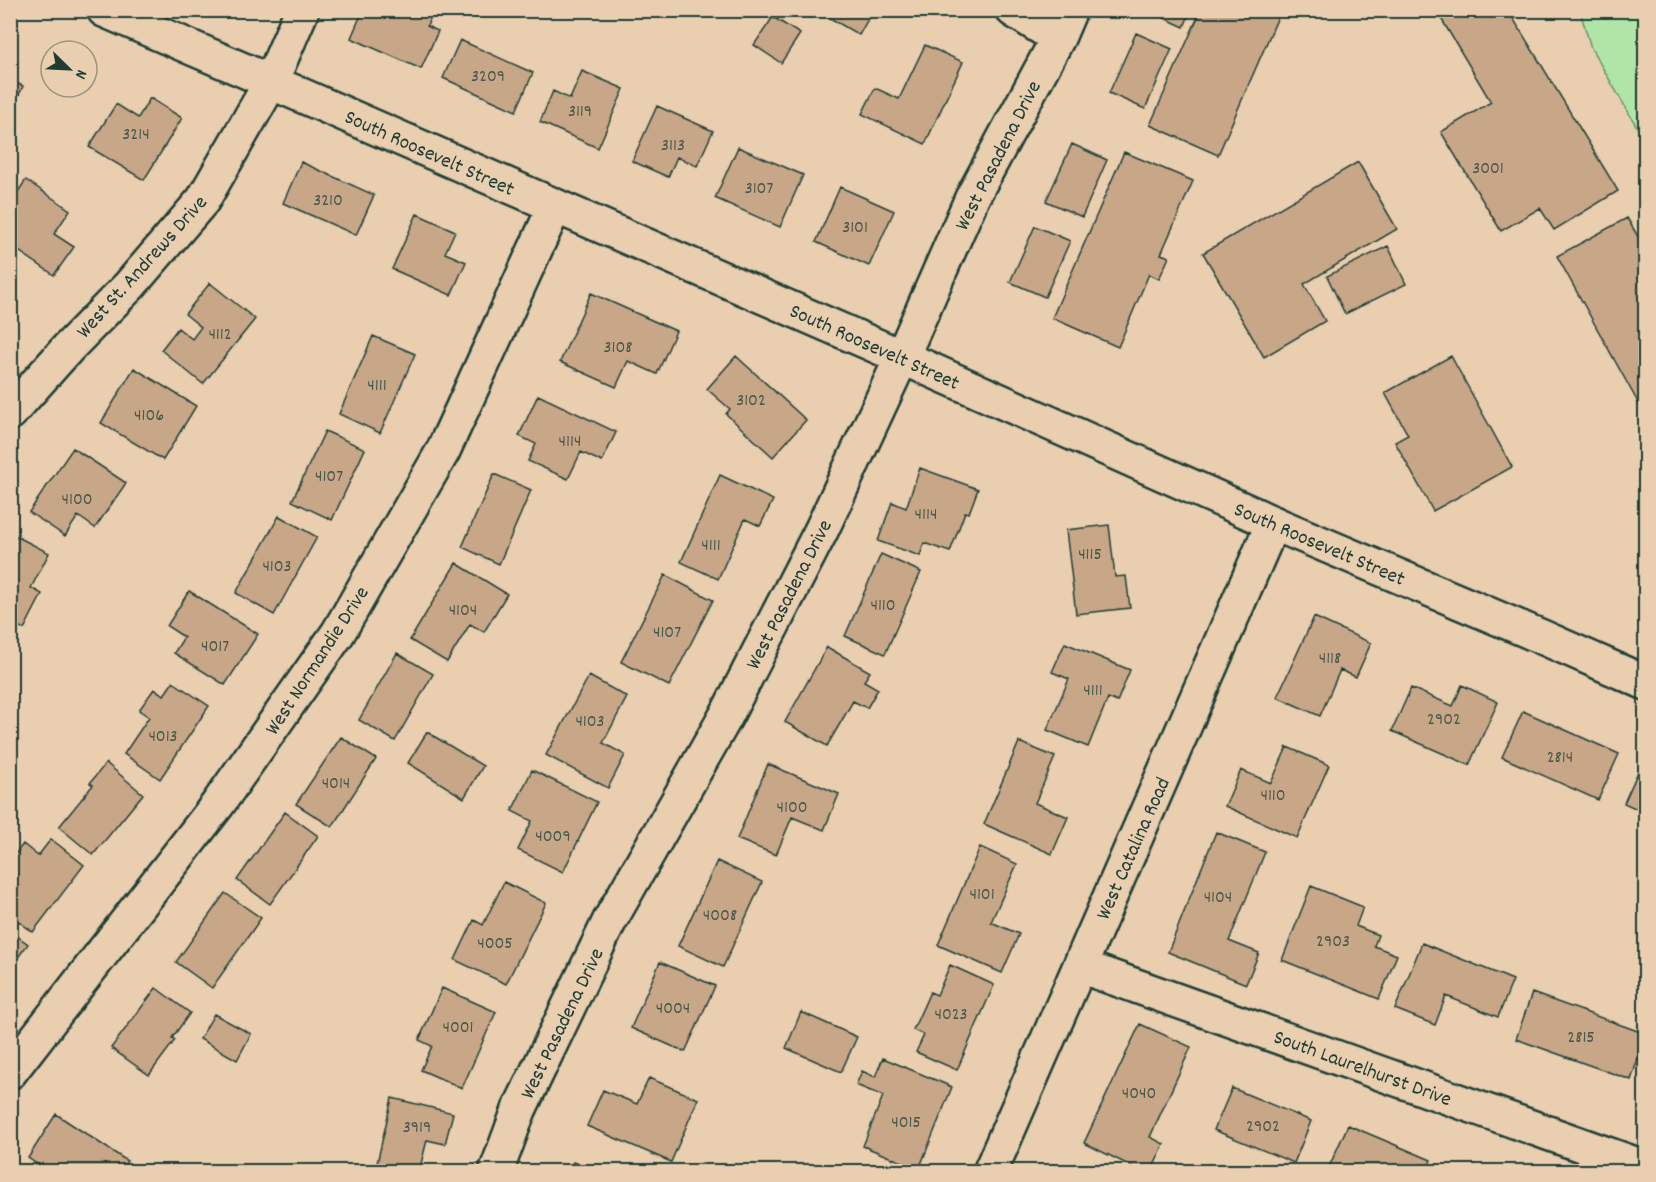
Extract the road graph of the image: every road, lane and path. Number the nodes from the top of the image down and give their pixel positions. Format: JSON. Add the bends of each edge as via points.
{"nodes":[{"id":1,"x":104,"y":10,"type":"edge"},
{"id":2,"x":302,"y":10,"type":"edge"},
{"id":3,"x":1013,"y":10,"type":"edge"},
{"id":4,"x":1064,"y":24,"type":"edge"},
{"id":5,"x":271,"y":82,"type":"junction"},
{"id":6,"x":555,"y":207,"type":"junction"},
{"id":7,"x":902,"y":357,"type":"junction"},
{"id":8,"x":10,"y":413,"type":"edge"},
{"id":9,"x":1273,"y":523,"type":"junction"},
{"id":10,"x":1646,"y":683,"type":"edge"},
{"id":11,"x":1080,"y":966,"type":"junction"},
{"id":12,"x":10,"y":1072,"type":"edge"},
{"id":13,"x":1646,"y":1168,"type":"edge"},
{"id":14,"x":496,"y":1172,"type":"edge"},
{"id":15,"x":990,"y":1172,"type":"edge"}],
"edges":[{"from":1,"to":5,"type":"street","name":"South Roosevelt Street"},
{"from":2,"to":5,"type":"street","name":"West St. Andrews Drive"},
{"from":3,"to":4,"type":"street"},
{"from":4,"to":7,"type":"street","name":"West Pasadena Drive","via":[[972,198]]},
{"from":5,"to":6,"type":"street","name":"South Roosevelt Street"},
{"from":5,"to":8,"type":"street","name":"West St. Andrews Drive","via":[[203,200]]},
{"from":6,"to":7,"type":"street","name":"South Roosevelt Street"},
{"from":6,"to":12,"type":"street","name":"West Normandie Drive","via":[[443,451],[338,633],[218,804]]},
{"from":7,"to":9,"type":"street","name":"South Roosevelt Street"},
{"from":7,"to":14,"type":"street","name":"West Pasadena Drive","via":[[822,529],[726,716],[609,922],[519,1110]]},
{"from":9,"to":10,"type":"street","name":"South Roosevelt Street"},
{"from":9,"to":11,"type":"street","name":"West Catalina Road"},
{"from":11,"to":13,"type":"street","name":"South Laurelhurst Drive"},
{"from":11,"to":15,"type":"street","name":"West Catalina Road"}]}
